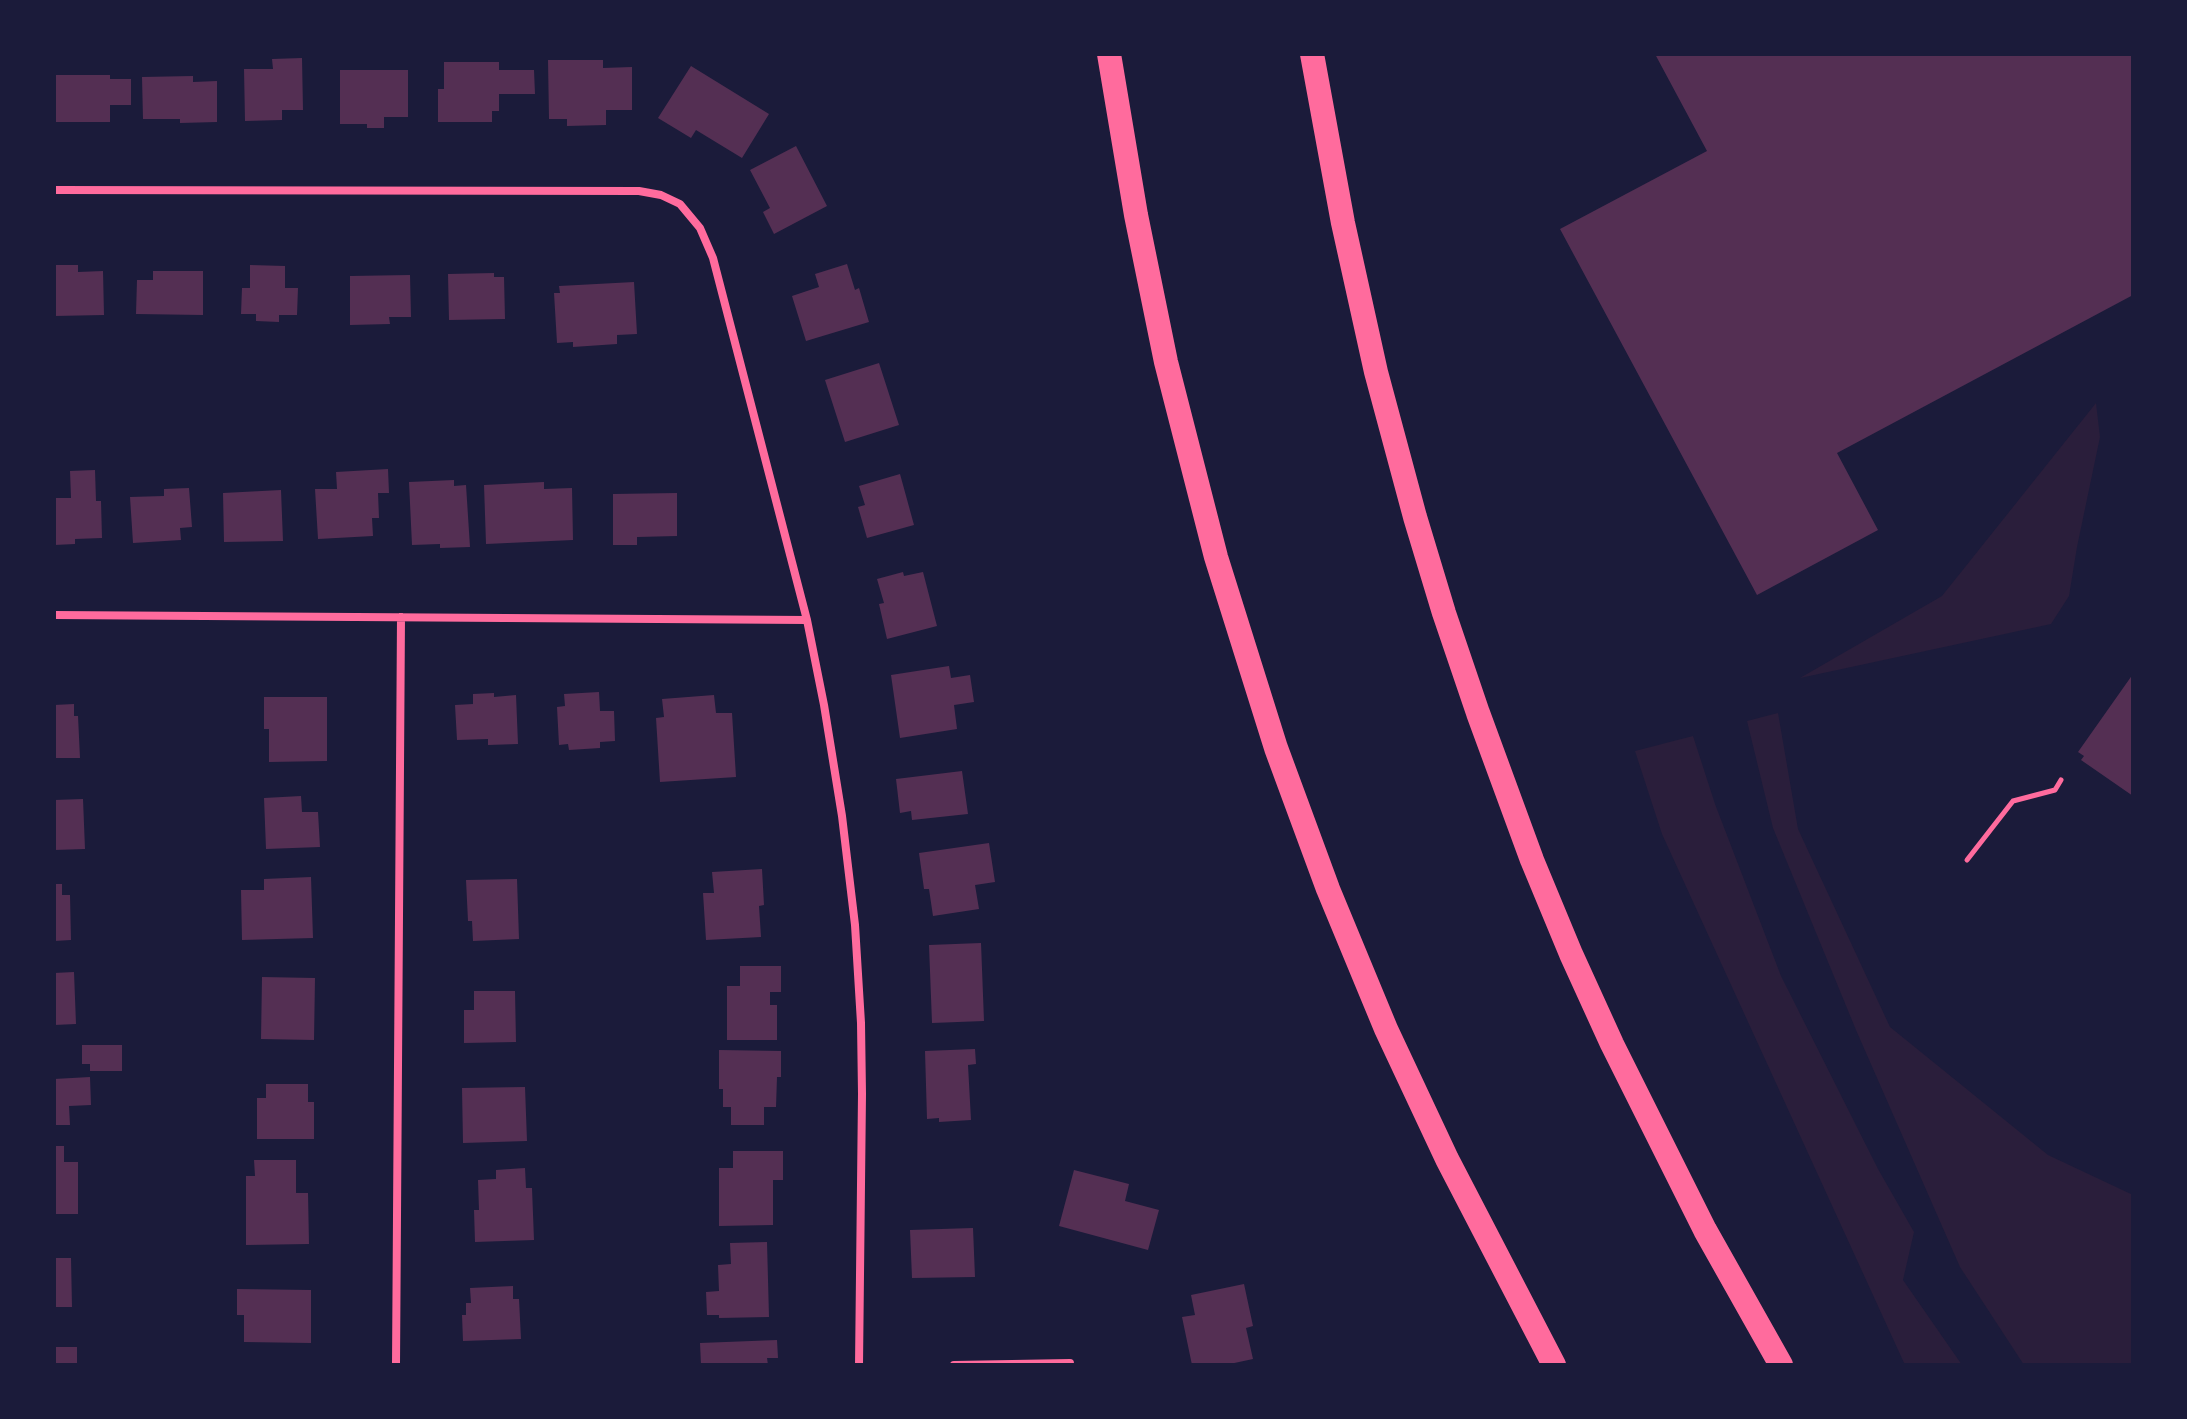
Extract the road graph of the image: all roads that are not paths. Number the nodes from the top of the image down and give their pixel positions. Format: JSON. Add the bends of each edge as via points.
{"nodes":[{"id":1,"x":1109,"y":54,"type":"edge"},
{"id":2,"x":1312,"y":54,"type":"edge"},
{"id":3,"x":54,"y":190,"type":"edge"},
{"id":4,"x":54,"y":615,"type":"edge"},
{"id":5,"x":401,"y":617,"type":"junction"},
{"id":6,"x":807,"y":620,"type":"junction"},
{"id":7,"x":1070,"y":1363,"type":"dead end"},
{"id":8,"x":396,"y":1365,"type":"edge"},
{"id":9,"x":859,"y":1365,"type":"edge"},
{"id":10,"x":954,"y":1365,"type":"edge"},
{"id":11,"x":1554,"y":1365,"type":"edge"},
{"id":12,"x":1781,"y":1365,"type":"edge"}],
"edges":[{"from":1,"to":11,"type":"highway","via":[[1166,362],[1216,557],[1268,723],[1386,1029],[1452,1170]]},
{"from":2,"to":12,"type":"highway","via":[[1376,372],[1422,541],[1478,713],[1537,871],[1612,1044],[1705,1230]]},
{"from":3,"to":6,"type":"street","via":[[639,191],[680,204],[700,228],[713,258]]},
{"from":4,"to":5,"type":"street"},
{"from":5,"to":6,"type":"street"},
{"from":5,"to":8,"type":"street"},
{"from":6,"to":9,"type":"street","via":[[842,816],[855,925],[862,1094]]},
{"from":7,"to":10,"type":"street"}]}
